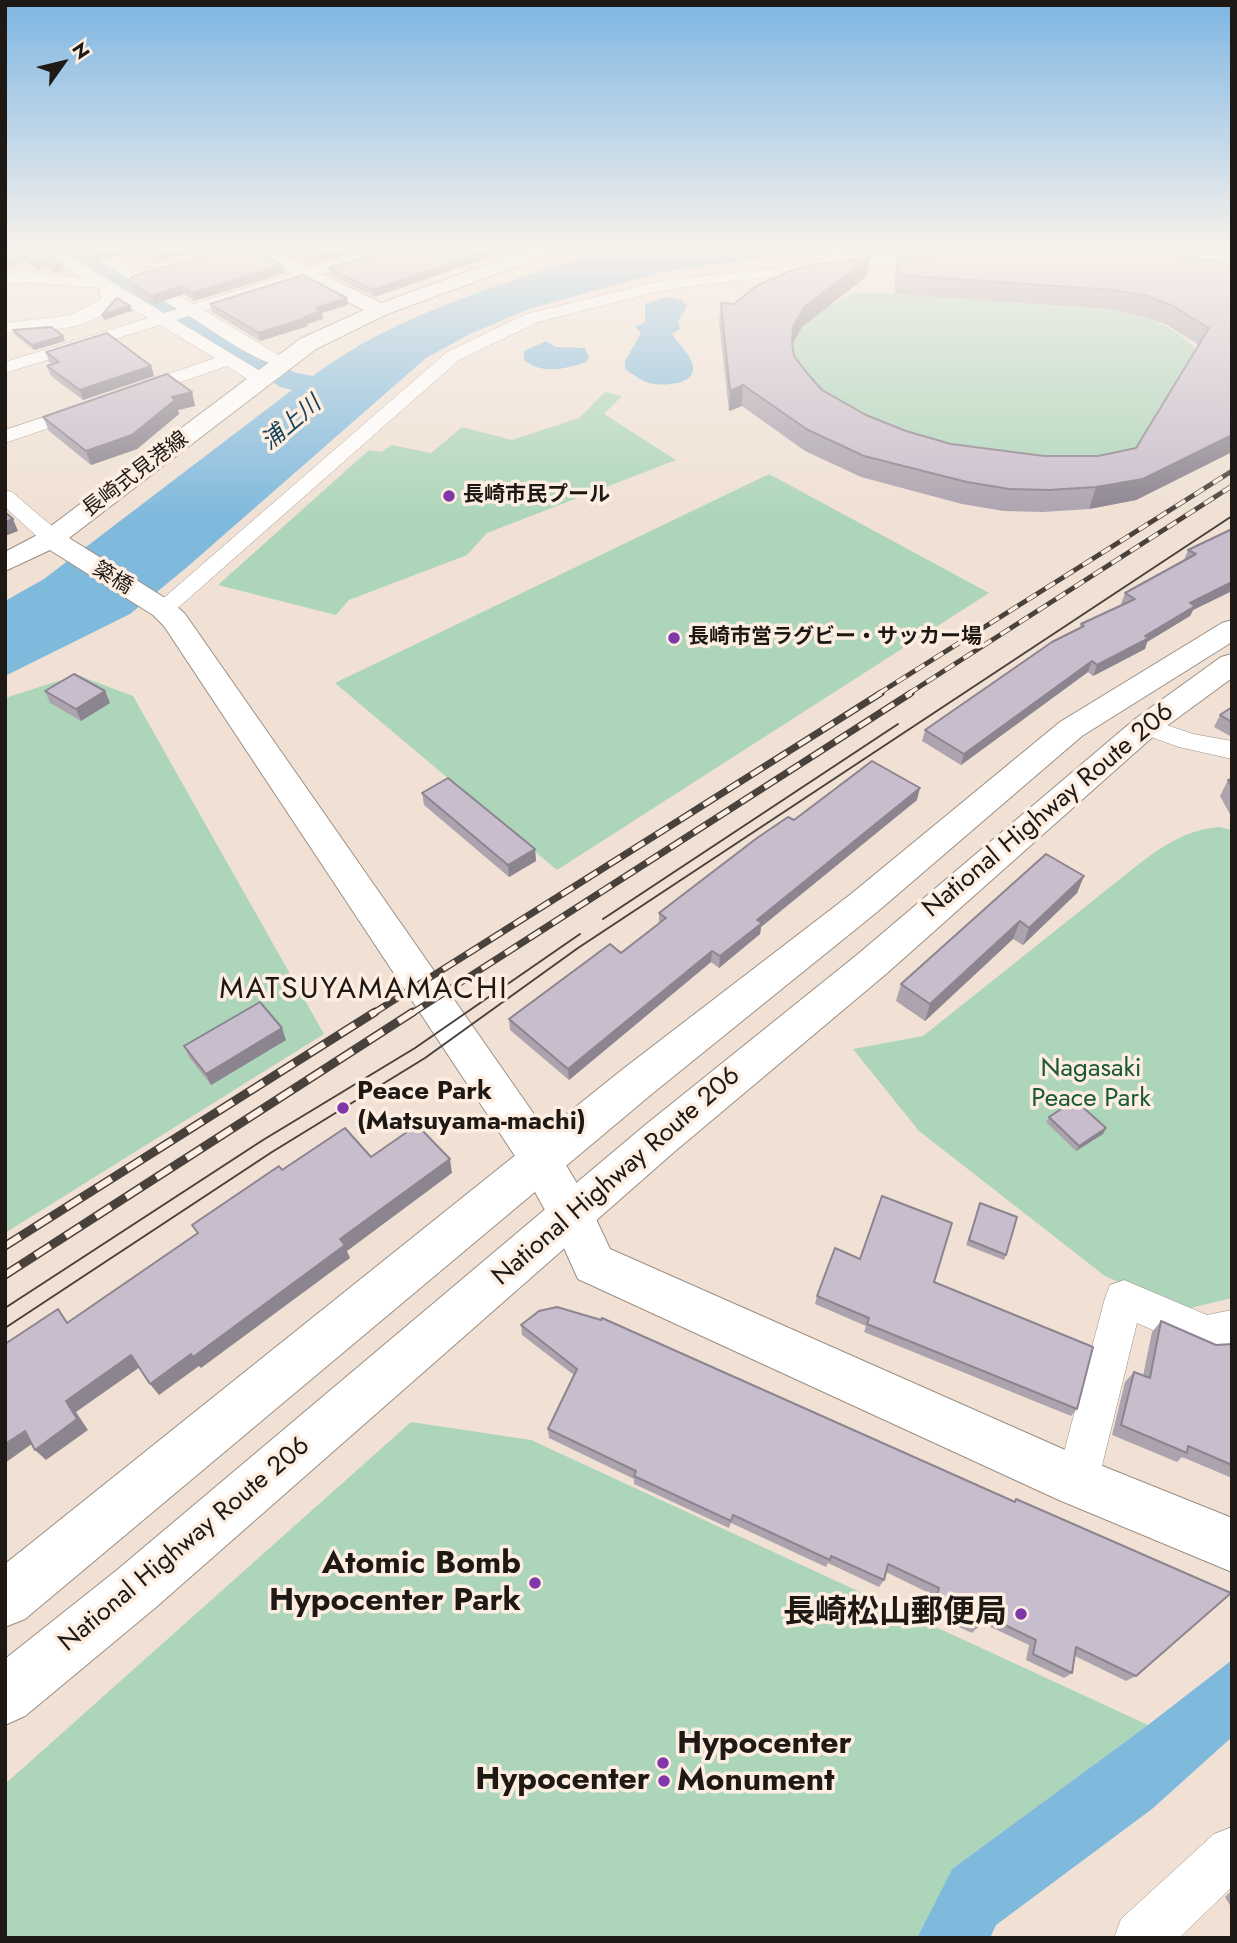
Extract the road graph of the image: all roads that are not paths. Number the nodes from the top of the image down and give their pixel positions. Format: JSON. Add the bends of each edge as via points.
{"nodes":[{"id":1,"x":103,"y":338,"type":"edge"},
{"id":2,"x":194,"y":338,"type":"edge"},
{"id":3,"x":238,"y":338,"type":"edge"},
{"id":4,"x":322,"y":338,"type":"edge"},
{"id":5,"x":491,"y":338,"type":"edge"},
{"id":6,"x":229,"y":359,"type":"junction"},
{"id":7,"x":285,"y":364,"type":"junction"},
{"id":8,"x":5,"y":368,"type":"edge"},
{"id":9,"x":260,"y":381,"type":"junction"},
{"id":10,"x":5,"y":437,"type":"edge"},
{"id":11,"x":5,"y":496,"type":"edge"},
{"id":12,"x":60,"y":545,"type":"junction"},
{"id":13,"x":5,"y":563,"type":"edge"},
{"id":14,"x":159,"y":607,"type":"junction"},
{"id":15,"x":1232,"y":629,"type":"edge"},
{"id":16,"x":1232,"y":663,"type":"edge"},
{"id":17,"x":1146,"y":726,"type":"junction"},
{"id":18,"x":1232,"y":750,"type":"edge"},
{"id":19,"x":542,"y":1162,"type":"junction"},
{"id":20,"x":572,"y":1216,"type":"junction"},
{"id":21,"x":1232,"y":1329,"type":"edge"},
{"id":22,"x":1077,"y":1482,"type":"junction"},
{"id":23,"x":1232,"y":1545,"type":"edge"},
{"id":24,"x":5,"y":1599,"type":"edge"},
{"id":25,"x":5,"y":1696,"type":"edge"},
{"id":26,"x":1232,"y":1852,"type":"edge"},
{"id":27,"x":1140,"y":1938,"type":"edge"}],
"edges":[{"from":1,"to":8,"type":"street"},
{"from":2,"to":6,"type":"street"},
{"from":3,"to":7,"type":"street"},
{"from":4,"to":7,"type":"main road"},
{"from":5,"to":14,"type":"street","via":[[453,356]]},
{"from":6,"to":9,"type":"street"},
{"from":6,"to":10,"type":"street"},
{"from":7,"to":9,"type":"main road","name":"長崎式見港線"},
{"from":9,"to":12,"type":"main road","name":"長崎式見港線"},
{"from":11,"to":12,"type":"street"},
{"from":12,"to":13,"type":"main road","name":"長崎式見港線"},
{"from":12,"to":14,"type":"main road","name":"簗橋"},
{"from":14,"to":19,"type":"main road","name":"簗橋","via":[[175,620]]},
{"from":15,"to":19,"type":"main road","name":"National Highway Route 206","via":[[1071,729],[864,903]]},
{"from":16,"to":17,"type":"main road","name":"National Highway Route 206"},
{"from":17,"to":18,"type":"street"},
{"from":17,"to":20,"type":"main road","name":"National Highway Route 206"},
{"from":19,"to":20,"type":"main road","name":"簗橋"},
{"from":19,"to":24,"type":"main road","name":"National Highway Route 206"},
{"from":20,"to":22,"type":"main road","name":"簗橋","via":[[594,1264]]},
{"from":20,"to":25,"type":"main road","name":"National Highway Route 206"},
{"from":21,"to":22,"type":"street","via":[[1206,1334],[1124,1298]]},
{"from":22,"to":23,"type":"main road","name":"簗橋"},
{"from":26,"to":27,"type":"street"}]}
